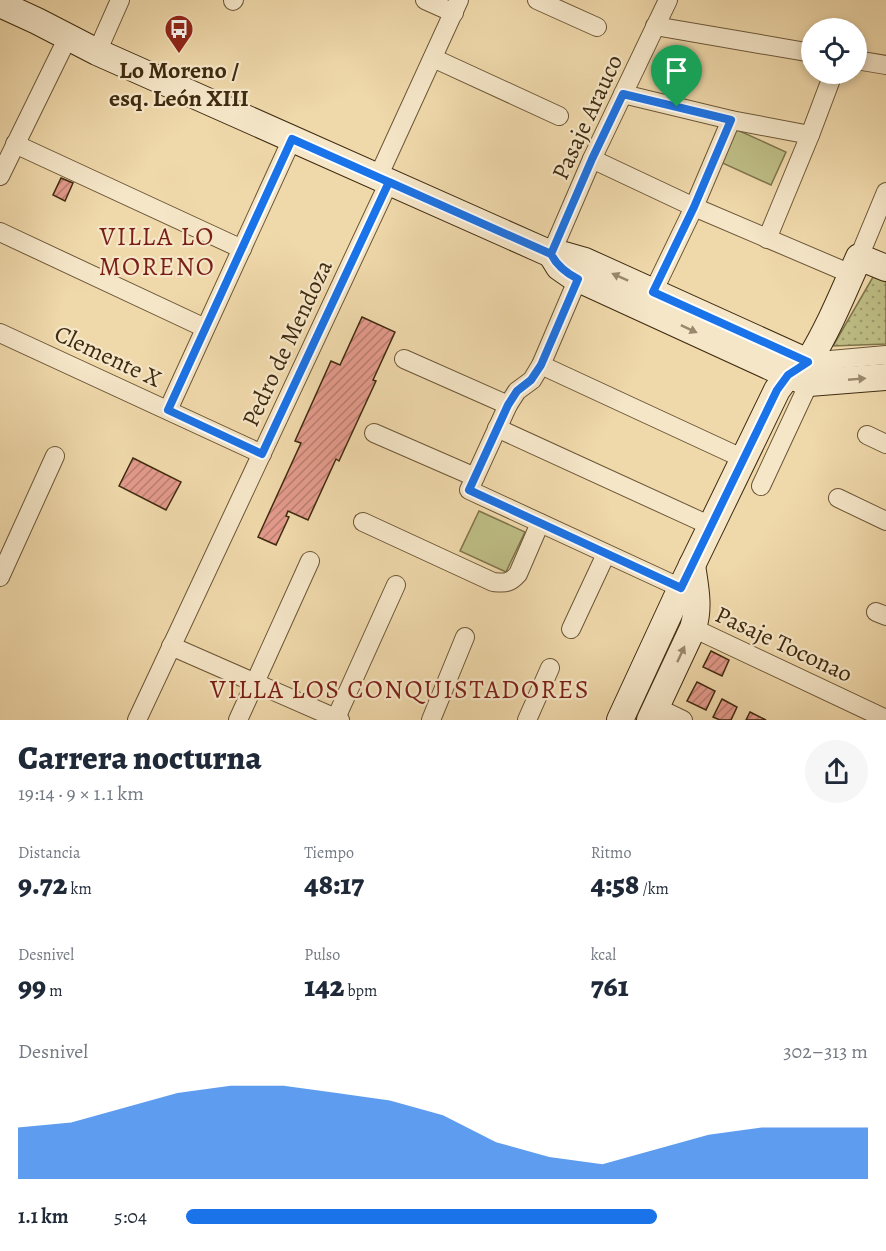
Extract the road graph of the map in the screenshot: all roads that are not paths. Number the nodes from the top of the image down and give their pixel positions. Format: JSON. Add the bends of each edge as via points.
{"nodes":[{"id":1,"x":120,"y":0,"type":"edge"},
{"id":2,"x":425,"y":0,"type":"edge"},
{"id":3,"x":537,"y":0,"type":"edge"},
{"id":4,"x":668,"y":0,"type":"edge"},
{"id":5,"x":0,"y":4,"type":"edge"},
{"id":6,"x":457,"y":6,"type":"edge"},
{"id":7,"x":655,"y":26,"type":"junction"},
{"id":8,"x":597,"y":27,"type":"dead end"},
{"id":9,"x":68,"y":37,"type":"junction"},
{"id":10,"x":801,"y":51,"type":"edge"},
{"id":11,"x":97,"y":52,"type":"junction"},
{"id":12,"x":433,"y":58,"type":"junction"},
{"id":13,"x":867,"y":62,"type":"edge"},
{"id":14,"x":886,"y":65,"type":"edge"},
{"id":15,"x":829,"y":84,"type":"edge"},
{"id":16,"x":623,"y":94,"type":"junction"},
{"id":17,"x":559,"y":116,"type":"dead end"},
{"id":18,"x":731,"y":120,"type":"junction"},
{"id":19,"x":810,"y":135,"type":"junction"},
{"id":20,"x":292,"y":139,"type":"junction"},
{"id":21,"x":15,"y":144,"type":"junction"},
{"id":22,"x":592,"y":159,"type":"junction"},
{"id":23,"x":0,"y":176,"type":"edge"},
{"id":24,"x":383,"y":180,"type":"junction"},
{"id":25,"x":886,"y":192,"type":"edge"},
{"id":26,"x":694,"y":207,"type":"junction"},
{"id":27,"x":0,"y":232,"type":"edge"},
{"id":28,"x":767,"y":239,"type":"junction"},
{"id":29,"x":242,"y":249,"type":"junction"},
{"id":30,"x":551,"y":254,"type":"junction"},
{"id":31,"x":855,"y":265,"type":"junction"},
{"id":32,"x":886,"y":268,"type":"edge"},
{"id":33,"x":582,"y":270,"type":"junction"},
{"id":34,"x":653,"y":292,"type":"junction"},
{"id":35,"x":205,"y":328,"type":"junction"},
{"id":36,"x":0,"y":333,"type":"edge"},
{"id":37,"x":886,"y":355,"type":"edge"},
{"id":38,"x":404,"y":358,"type":"dead end"},
{"id":39,"x":541,"y":365,"type":"junction"},
{"id":40,"x":802,"y":373,"type":"junction"},
{"id":41,"x":886,"y":376,"type":"edge"},
{"id":42,"x":508,"y":405,"type":"junction"},
{"id":43,"x":168,"y":410,"type":"junction"},
{"id":44,"x":497,"y":428,"type":"junction"},
{"id":45,"x":374,"y":433,"type":"dead end"},
{"id":46,"x":867,"y":435,"type":"dead end"},
{"id":47,"x":886,"y":444,"type":"edge"},
{"id":48,"x":262,"y":454,"type":"junction"},
{"id":49,"x":55,"y":456,"type":"dead end"},
{"id":50,"x":744,"y":459,"type":"junction"},
{"id":51,"x":472,"y":483,"type":"junction"},
{"id":52,"x":761,"y":486,"type":"dead end"},
{"id":53,"x":838,"y":498,"type":"dead end"},
{"id":54,"x":886,"y":521,"type":"edge"},
{"id":55,"x":363,"y":522,"type":"dead end"},
{"id":56,"x":540,"y":523,"type":"junction"},
{"id":57,"x":711,"y":526,"type":"junction"},
{"id":58,"x":606,"y":554,"type":"junction"},
{"id":59,"x":310,"y":561,"type":"dead end"},
{"id":60,"x":692,"y":565,"type":"junction"},
{"id":61,"x":0,"y":577,"type":"edge"},
{"id":62,"x":396,"y":585,"type":"dead end"},
{"id":63,"x":681,"y":588,"type":"junction"},
{"id":64,"x":693,"y":628,"type":"junction"},
{"id":65,"x":571,"y":629,"type":"dead end"},
{"id":66,"x":465,"y":637,"type":"dead end"},
{"id":67,"x":171,"y":646,"type":"junction"},
{"id":68,"x":550,"y":668,"type":"dead end"},
{"id":69,"x":255,"y":683,"type":"junction"},
{"id":70,"x":653,"y":714,"type":"edge"},
{"id":71,"x":338,"y":719,"type":"edge"},
{"id":72,"x":886,"y":719,"type":"edge"},
{"id":73,"x":136,"y":720,"type":"edge"},
{"id":74,"x":238,"y":720,"type":"edge"},
{"id":75,"x":431,"y":720,"type":"edge"},
{"id":76,"x":527,"y":720,"type":"edge"},
{"id":77,"x":620,"y":720,"type":"edge"},
{"id":78,"x":683,"y":720,"type":"edge"}],
"edges":[{"from":1,"to":11,"type":"street"},
{"from":2,"to":6,"type":"street"},
{"from":3,"to":8,"type":"street"},
{"from":4,"to":7,"type":"street","name":"Pasaje Arauco"},
{"from":5,"to":9,"type":"street"},
{"from":6,"to":12,"type":"street","name":"Pedro de Mendoza"},
{"from":7,"to":10,"type":"street"},
{"from":7,"to":16,"type":"street","name":"Pasaje Arauco"},
{"from":9,"to":11,"type":"street"},
{"from":9,"to":21,"type":"street"},
{"from":11,"to":20,"type":"street"},
{"from":12,"to":17,"type":"street"},
{"from":12,"to":24,"type":"street","name":"Pedro de Mendoza"},
{"from":13,"to":14,"type":"street"},
{"from":15,"to":19,"type":"street"},
{"from":16,"to":18,"type":"street"},
{"from":16,"to":22,"type":"street","name":"Pasaje Arauco"},
{"from":18,"to":19,"type":"street"},
{"from":18,"to":26,"type":"street"},
{"from":19,"to":28,"type":"street"},
{"from":20,"to":24,"type":"street"},
{"from":20,"to":29,"type":"street"},
{"from":21,"to":23,"type":"street"},
{"from":21,"to":29,"type":"street"},
{"from":22,"to":26,"type":"street"},
{"from":22,"to":30,"type":"street","name":"Pasaje Arauco"},
{"from":24,"to":30,"type":"street"},
{"from":24,"to":48,"type":"street","name":"Pedro de Mendoza"},
{"from":25,"to":31,"type":"street"},
{"from":26,"to":28,"type":"street"},
{"from":26,"to":34,"type":"street"},
{"from":27,"to":35,"type":"street"},
{"from":28,"to":31,"type":"street"},
{"from":29,"to":35,"type":"street"},
{"from":30,"to":33,"type":"street","via":[[566,272]]},
{"from":31,"to":32,"type":"street"},
{"from":31,"to":40,"type":"street"},
{"from":34,"to":33,"type":"street","one_way":true},
{"from":33,"to":39,"type":"street"},
{"from":33,"to":40,"type":"street","one_way":true},
{"from":34,"to":40,"type":"street"},
{"from":35,"to":43,"type":"street"},
{"from":36,"to":43,"type":"street","name":"Clemente X"},
{"from":37,"to":40,"type":"street"},
{"from":38,"to":42,"type":"street"},
{"from":39,"to":42,"type":"street"},
{"from":39,"to":50,"type":"street"},
{"from":40,"to":41,"type":"street","one_way":true},
{"from":40,"to":50,"type":"street","via":[[777,390]]},
{"from":40,"to":52,"type":"street"},
{"from":42,"to":44,"type":"street"},
{"from":43,"to":48,"type":"street","name":"Clemente X"},
{"from":44,"to":51,"type":"street"},
{"from":44,"to":57,"type":"street"},
{"from":45,"to":51,"type":"street"},
{"from":46,"to":47,"type":"street"},
{"from":48,"to":67,"type":"street","name":"Pedro de Mendoza"},
{"from":49,"to":61,"type":"street"},
{"from":50,"to":57,"type":"street"},
{"from":51,"to":56,"type":"street"},
{"from":53,"to":54,"type":"street"},
{"from":55,"to":56,"type":"street","via":[[493,582],[504,583],[518,574]]},
{"from":56,"to":58,"type":"street"},
{"from":57,"to":60,"type":"street"},
{"from":58,"to":63,"type":"street"},
{"from":58,"to":65,"type":"street"},
{"from":59,"to":69,"type":"street"},
{"from":60,"to":63,"type":"street"},
{"from":60,"to":64,"type":"street","via":[[698,603]]},
{"from":62,"to":71,"type":"street"},
{"from":63,"to":77,"type":"street"},
{"from":70,"to":64,"type":"street","one_way":true},
{"from":64,"to":72,"type":"street","name":"Pasaje Toconao"},
{"from":66,"to":75,"type":"street"},
{"from":67,"to":69,"type":"street"},
{"from":67,"to":73,"type":"street","name":"Pedro de Mendoza"},
{"from":68,"to":76,"type":"street"},
{"from":69,"to":71,"type":"street"},
{"from":69,"to":74,"type":"street"},
{"from":70,"to":78,"type":"street"}]}
